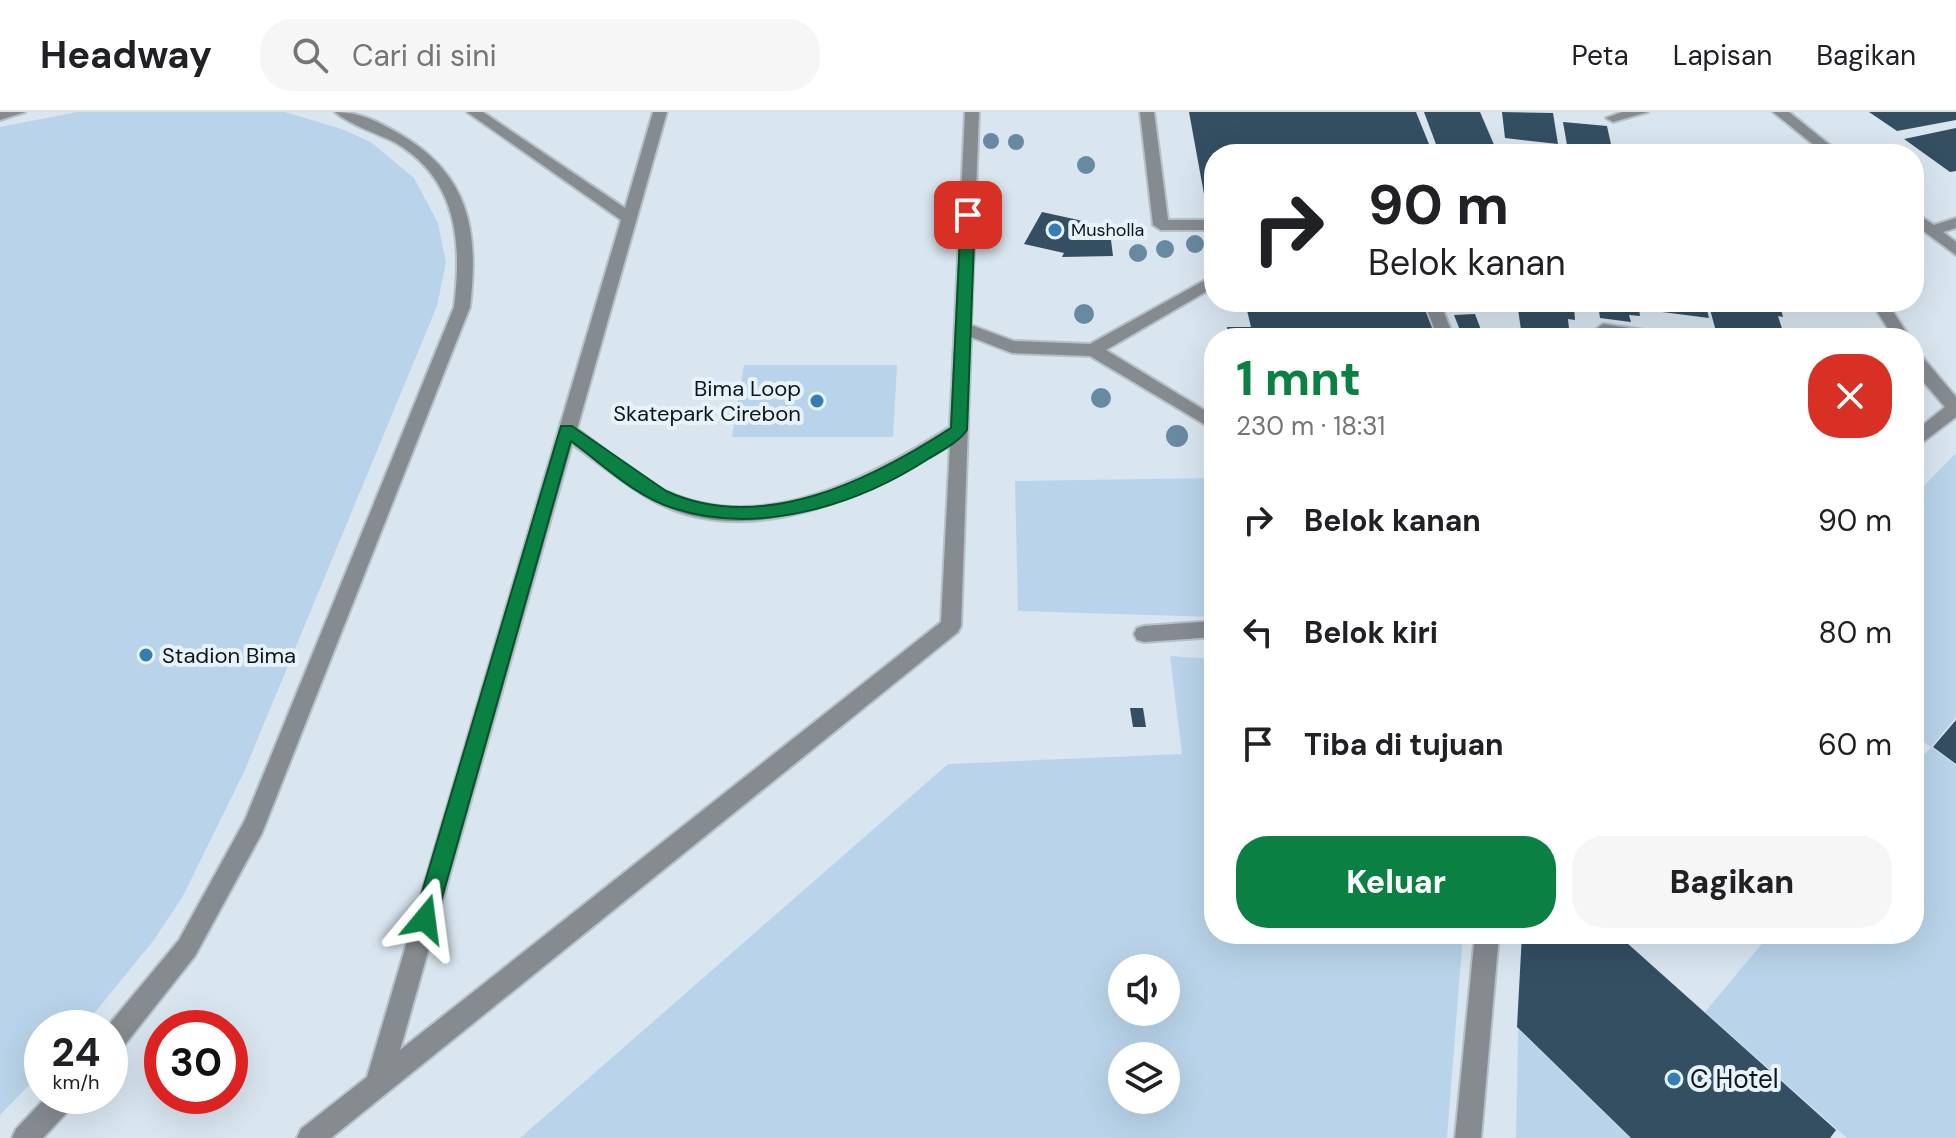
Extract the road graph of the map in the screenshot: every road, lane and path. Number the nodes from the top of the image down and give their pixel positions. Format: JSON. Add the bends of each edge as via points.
{"nodes":[{"id":1,"x":18,"y":112,"type":"edge"},
{"id":2,"x":342,"y":112,"type":"edge"},
{"id":3,"x":474,"y":112,"type":"edge"},
{"id":4,"x":660,"y":112,"type":"edge"},
{"id":5,"x":972,"y":112,"type":"edge"},
{"id":6,"x":1147,"y":112,"type":"edge"},
{"id":7,"x":1641,"y":112,"type":"edge"},
{"id":8,"x":1780,"y":112,"type":"edge"},
{"id":9,"x":0,"y":116,"type":"edge"},
{"id":10,"x":1613,"y":118,"type":"dead end"},
{"id":11,"x":1817,"y":144,"type":"edge"},
{"id":12,"x":629,"y":218,"type":"junction"},
{"id":13,"x":1956,"y":223,"type":"edge"},
{"id":14,"x":1204,"y":225,"type":"edge"},
{"id":15,"x":1924,"y":225,"type":"edge"},
{"id":16,"x":1931,"y":231,"type":"junction"},
{"id":17,"x":1956,"y":250,"type":"edge"},
{"id":18,"x":1204,"y":286,"type":"edge"},
{"id":19,"x":963,"y":328,"type":"junction"},
{"id":20,"x":1093,"y":350,"type":"junction"},
{"id":21,"x":1924,"y":380,"type":"edge"},
{"id":22,"x":1956,"y":408,"type":"edge"},
{"id":23,"x":1204,"y":418,"type":"edge"},
{"id":24,"x":566,"y":430,"type":"junction"},
{"id":25,"x":959,"y":430,"type":"junction"},
{"id":26,"x":1924,"y":434,"type":"edge"},
{"id":27,"x":1204,"y":630,"type":"edge"},
{"id":28,"x":1144,"y":634,"type":"dead end"},
{"id":29,"x":1486,"y":944,"type":"edge"},
{"id":30,"x":128,"y":1021,"type":"edge"},
{"id":31,"x":377,"y":1085,"type":"junction"},
{"id":32,"x":48,"y":1114,"type":"edge"},
{"id":33,"x":25,"y":1138,"type":"edge"},
{"id":34,"x":310,"y":1138,"type":"edge"},
{"id":35,"x":1468,"y":1138,"type":"edge"}],
"edges":[{"from":1,"to":9,"type":"street"},
{"from":2,"to":30,"type":"street","via":[[416,150],[451,190],[469,239],[462,307],[254,826],[187,948]]},
{"from":3,"to":12,"type":"street"},
{"from":4,"to":12,"type":"street"},
{"from":5,"to":19,"type":"street"},
{"from":6,"to":14,"type":"street","via":[[1161,225]]},
{"from":7,"to":10,"type":"street"},
{"from":8,"to":11,"type":"street"},
{"from":12,"to":24,"type":"street"},
{"from":13,"to":16,"type":"street"},
{"from":15,"to":16,"type":"street"},
{"from":16,"to":17,"type":"street"},
{"from":18,"to":20,"type":"street"},
{"from":19,"to":20,"type":"street","via":[[1012,347]]},
{"from":19,"to":25,"type":"street"},
{"from":20,"to":23,"type":"street"},
{"from":21,"to":22,"type":"street"},
{"from":22,"to":26,"type":"street"},
{"from":24,"to":25,"type":"street","via":[[660,496],[731,513],[813,505],[882,477]]},
{"from":24,"to":31,"type":"street"},
{"from":25,"to":31,"type":"street","via":[[951,626]]},
{"from":27,"to":28,"type":"street"},
{"from":29,"to":35,"type":"street"},
{"from":31,"to":34,"type":"street"},
{"from":32,"to":33,"type":"street"}]}
